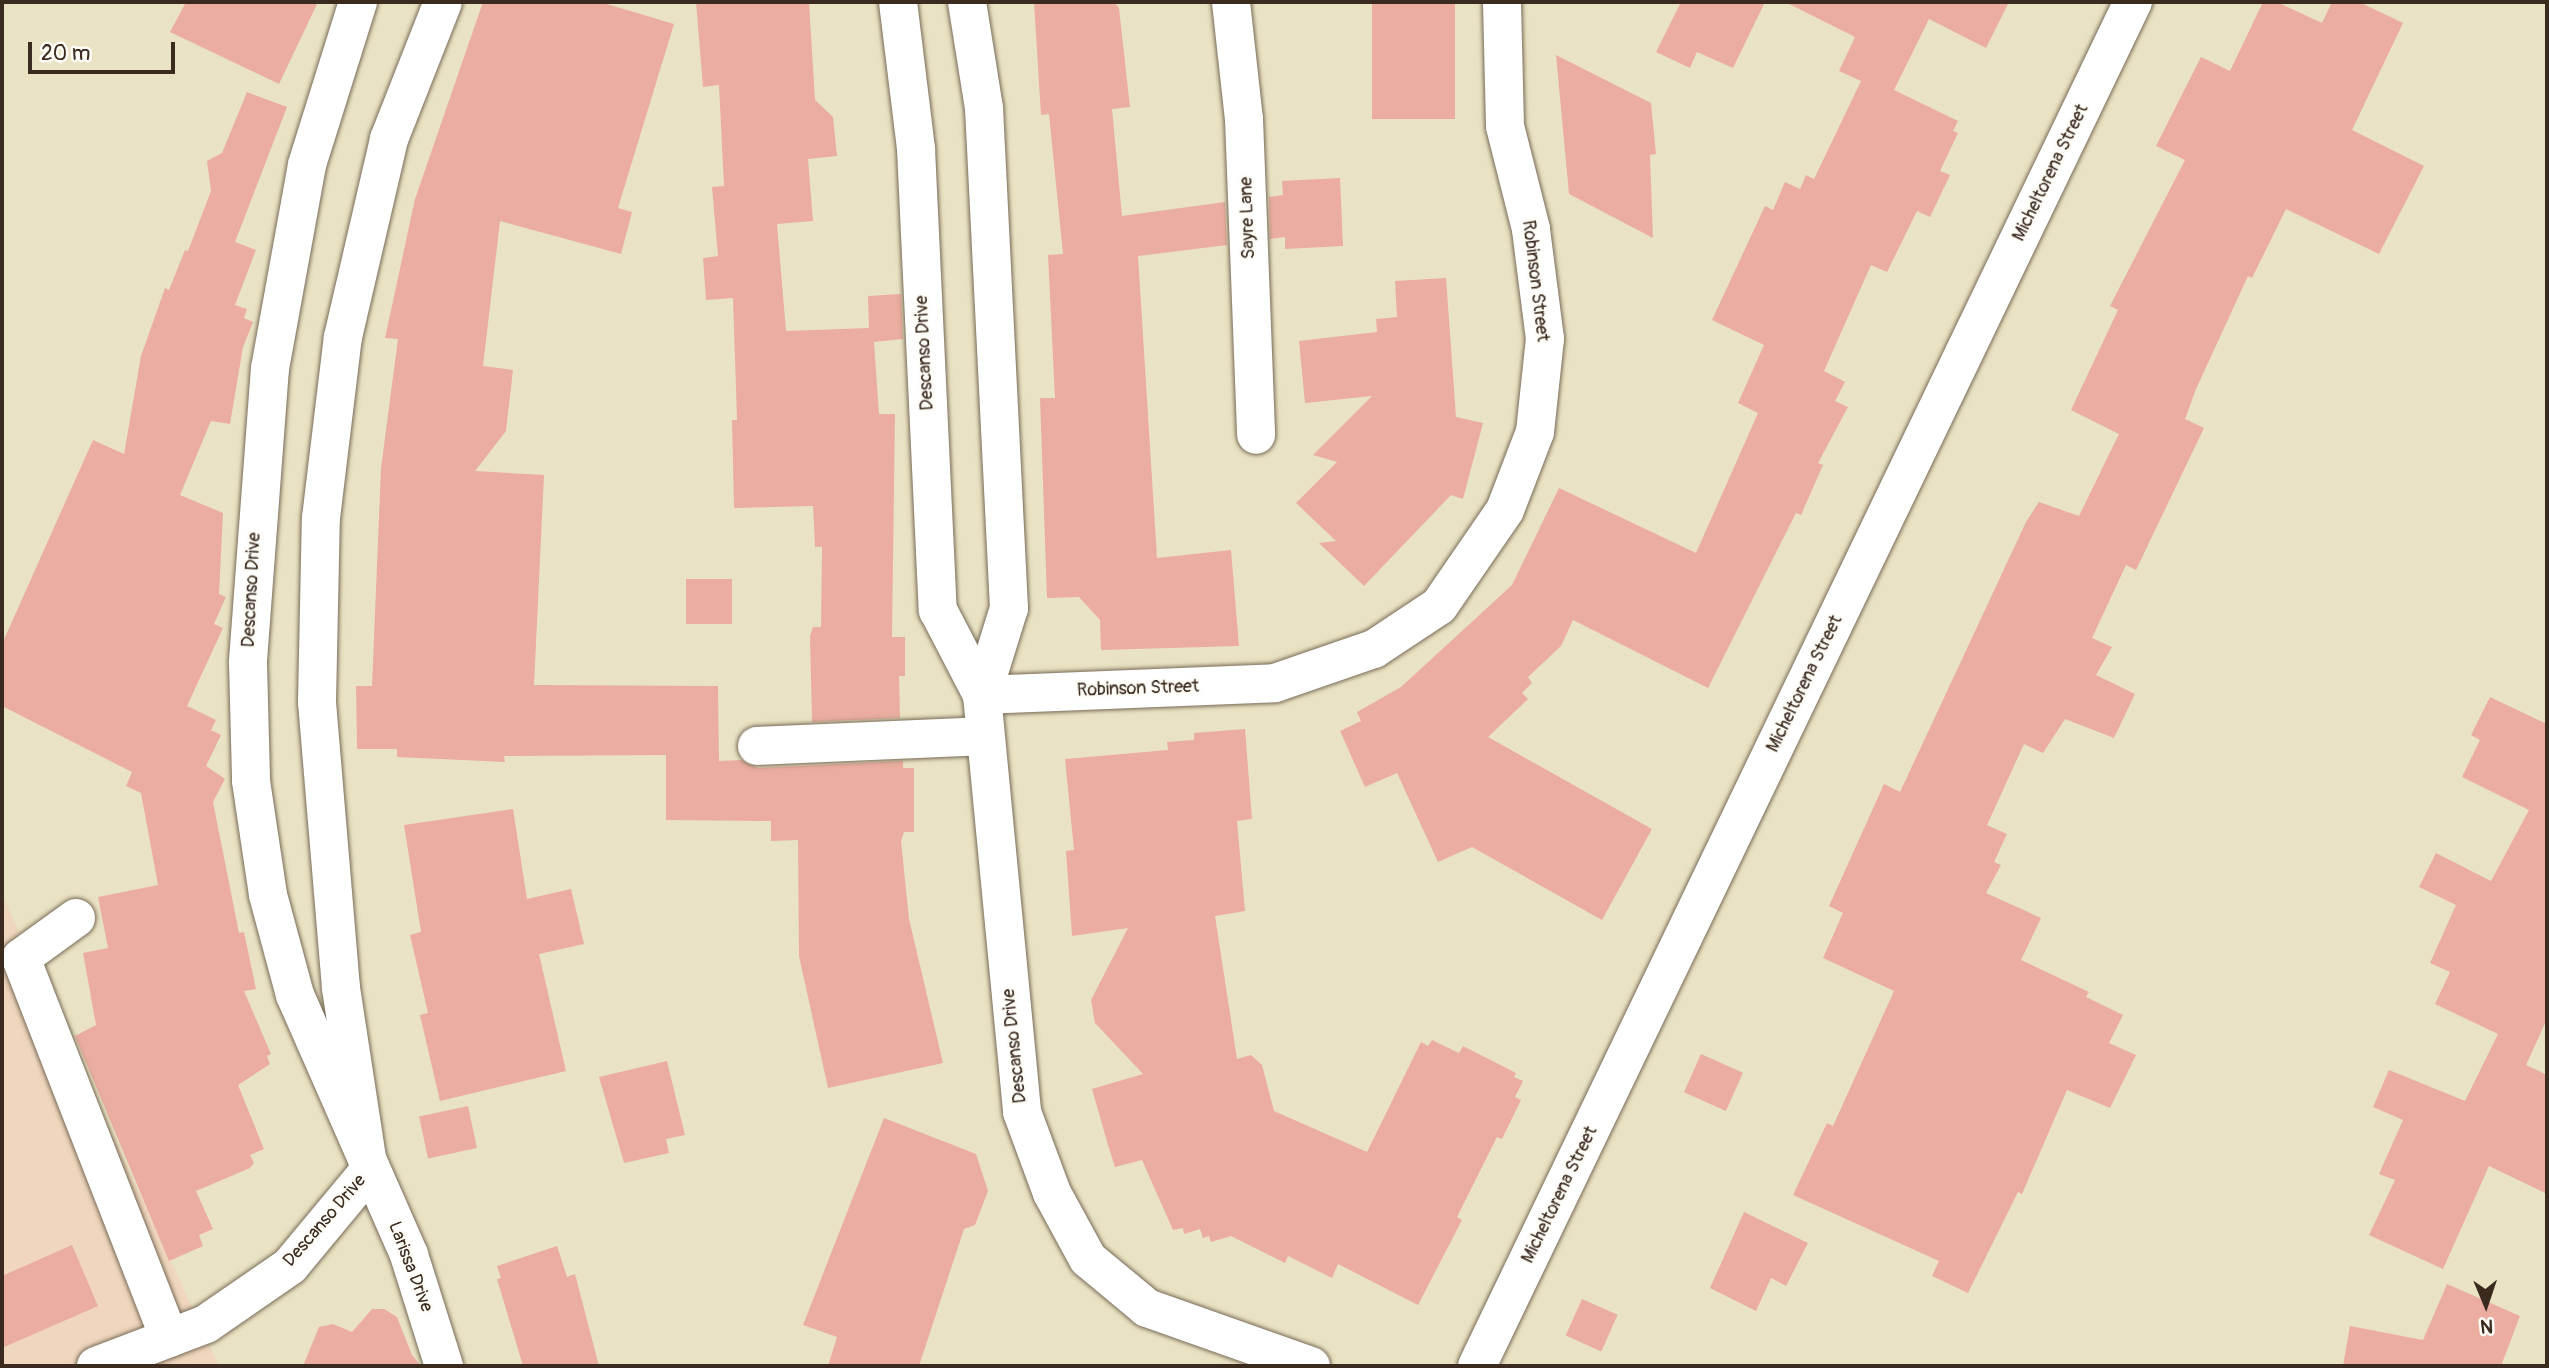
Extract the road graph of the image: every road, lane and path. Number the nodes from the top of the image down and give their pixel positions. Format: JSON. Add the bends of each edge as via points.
{"nodes":[{"id":1,"x":358,"y":2,"type":"edge"},
{"id":2,"x":443,"y":2,"type":"edge"},
{"id":3,"x":898,"y":2,"type":"edge"},
{"id":4,"x":967,"y":2,"type":"edge"},
{"id":5,"x":1231,"y":2,"type":"edge"},
{"id":6,"x":1502,"y":2,"type":"edge"},
{"id":7,"x":2133,"y":2,"type":"edge"},
{"id":8,"x":1256,"y":435,"type":"dead end"},
{"id":9,"x":982,"y":695,"type":"junction"},
{"id":10,"x":985,"y":736,"type":"junction"},
{"id":11,"x":757,"y":746,"type":"dead end"},
{"id":12,"x":76,"y":918,"type":"dead end"},
{"id":13,"x":369,"y":1171,"type":"junction"},
{"id":14,"x":169,"y":1338,"type":"junction"},
{"id":15,"x":108,"y":1364,"type":"edge"},
{"id":16,"x":444,"y":1366,"type":"edge"},
{"id":17,"x":1311,"y":1366,"type":"edge"},
{"id":18,"x":1478,"y":1366,"type":"edge"}],
"edges":[{"from":1,"to":13,"type":"street","name":"Descanso Drive","via":[[307,165],[270,368],[248,663],[253,804],[268,895],[295,995]]},
{"from":2,"to":13,"type":"street","name":"Descanso Drive","via":[[386,152],[343,337],[321,518],[317,702],[341,988]]},
{"from":3,"to":9,"type":"street","name":"Descanso Drive","via":[[916,149],[939,610]]},
{"from":4,"to":9,"type":"street","name":"Descanso Drive","via":[[984,108],[1009,608]]},
{"from":5,"to":8,"type":"street","name":"Sayre Lane","via":[[1244,119]]},
{"from":6,"to":9,"type":"street","name":"Robinson Street","via":[[1505,126],[1531,229],[1545,339],[1535,432],[1505,510],[1439,606],[1374,649],[1275,683]]},
{"from":7,"to":18,"type":"street","name":"Micheltorena Street"},
{"from":9,"to":10,"type":"street","name":"Descanso Drive"},
{"from":10,"to":11,"type":"street"},
{"from":10,"to":17,"type":"street","name":"Descanso Drive","via":[[1022,1112],[1052,1193],[1088,1259],[1147,1308]]},
{"from":12,"to":14,"type":"street","via":[[21,958]]},
{"from":13,"to":14,"type":"street","name":"Descanso Drive","via":[[290,1266],[206,1324]]},
{"from":13,"to":16,"type":"street","name":"Larissa Drive","via":[[409,1255]]},
{"from":14,"to":15,"type":"street","name":"Descanso Drive"}]}
